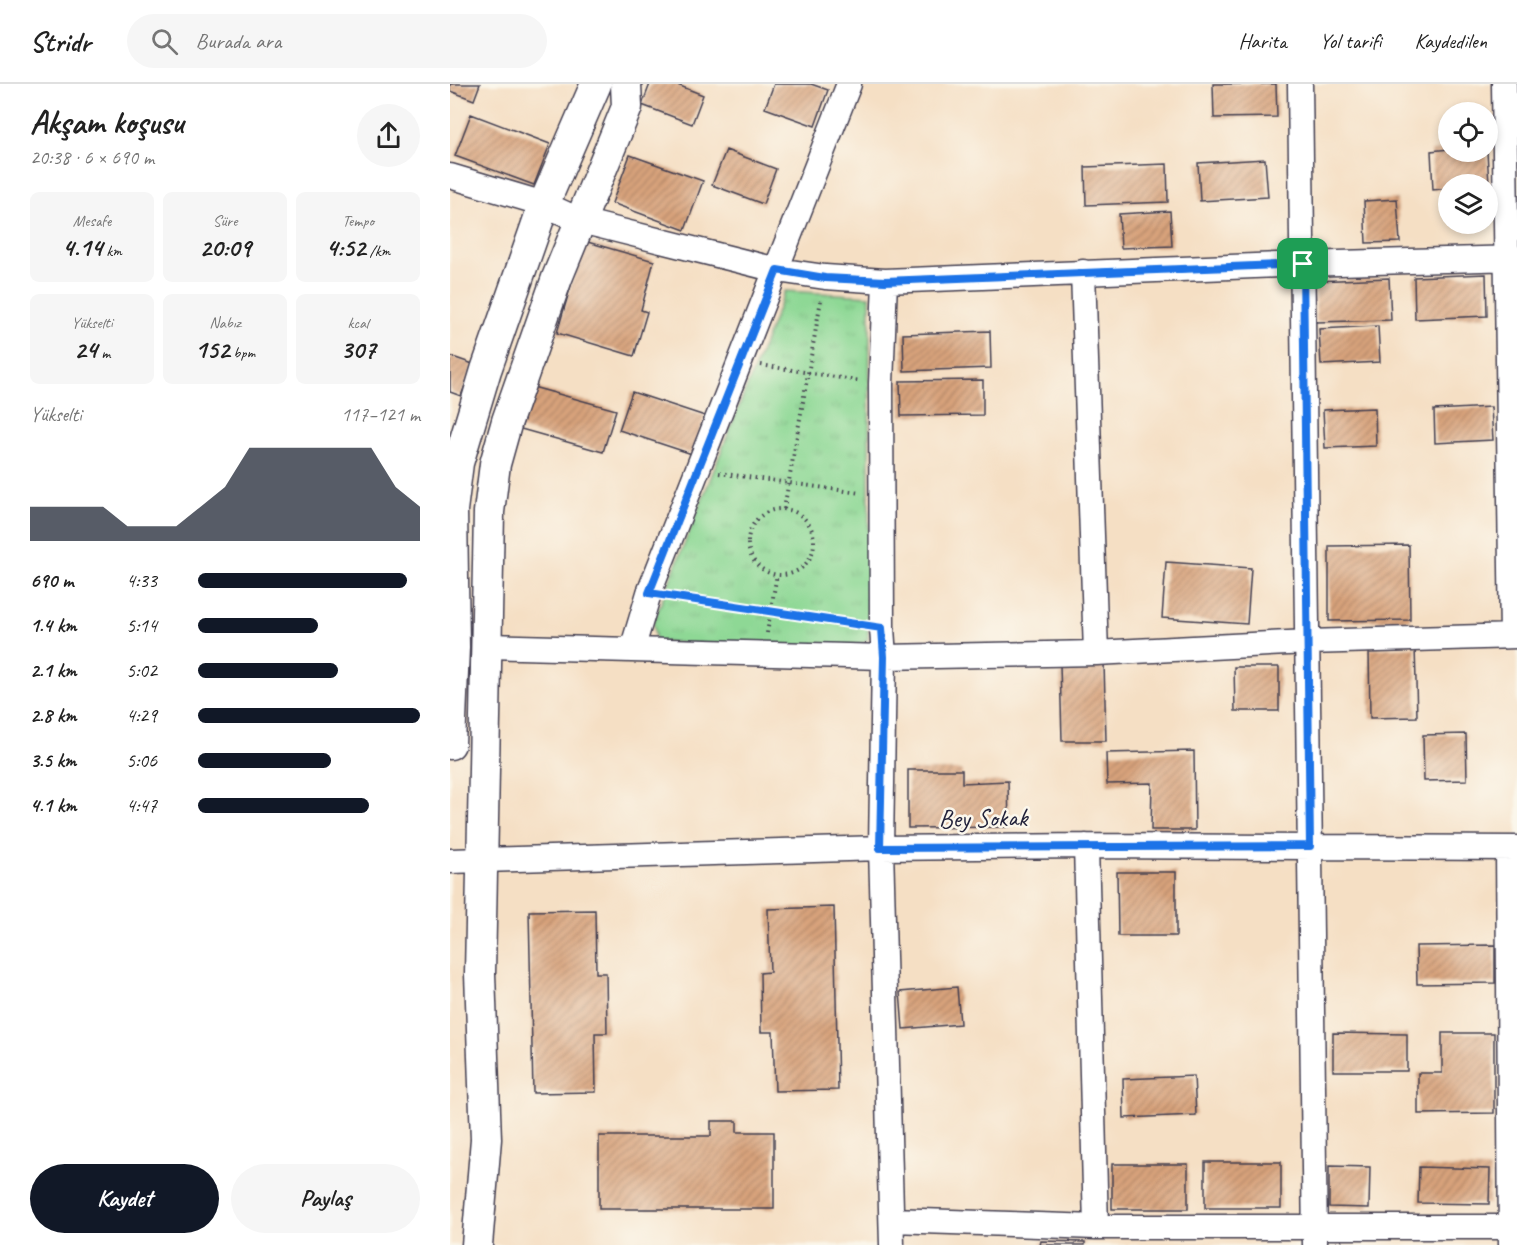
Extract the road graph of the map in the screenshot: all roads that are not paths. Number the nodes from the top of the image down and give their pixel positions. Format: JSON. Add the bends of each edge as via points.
{"nodes":[{"id":1,"x":596,"y":84,"type":"edge"},
{"id":2,"x":626,"y":84,"type":"edge"},
{"id":3,"x":849,"y":84,"type":"edge"},
{"id":4,"x":1300,"y":84,"type":"edge"},
{"id":5,"x":1504,"y":84,"type":"edge"},
{"id":6,"x":450,"y":176,"type":"edge"},
{"id":7,"x":544,"y":204,"type":"junction"},
{"id":8,"x":581,"y":221,"type":"junction"},
{"id":9,"x":1512,"y":258,"type":"edge"},
{"id":10,"x":1303,"y":264,"type":"junction"},
{"id":11,"x":777,"y":270,"type":"junction"},
{"id":12,"x":1083,"y":272,"type":"junction"},
{"id":13,"x":885,"y":281,"type":"junction"},
{"id":14,"x":1513,"y":446,"type":"edge"},
{"id":15,"x":1514,"y":636,"type":"edge"},
{"id":16,"x":1308,"y":642,"type":"junction"},
{"id":17,"x":487,"y":646,"type":"junction"},
{"id":18,"x":452,"y":647,"type":"edge"},
{"id":19,"x":632,"y":650,"type":"junction"},
{"id":20,"x":1096,"y":653,"type":"junction"},
{"id":21,"x":884,"y":657,"type":"junction"},
{"id":22,"x":450,"y":744,"type":"edge"},
{"id":23,"x":1086,"y":846,"type":"junction"},
{"id":24,"x":1310,"y":846,"type":"junction"},
{"id":25,"x":880,"y":848,"type":"junction"},
{"id":26,"x":1512,"y":848,"type":"edge"},
{"id":27,"x":482,"y":860,"type":"junction"},
{"id":28,"x":450,"y":861,"type":"edge"},
{"id":29,"x":892,"y":1220,"type":"junction"},
{"id":30,"x":1096,"y":1227,"type":"junction"},
{"id":31,"x":1513,"y":1233,"type":"edge"},
{"id":32,"x":1315,"y":1235,"type":"edge"},
{"id":33,"x":477,"y":1245,"type":"edge"},
{"id":34,"x":892,"y":1245,"type":"edge"}],
"edges":[{"from":1,"to":7,"type":"street"},
{"from":2,"to":8,"type":"street","via":[[627,108]]},
{"from":3,"to":11,"type":"street"},
{"from":4,"to":10,"type":"street"},
{"from":5,"to":9,"type":"street"},
{"from":6,"to":7,"type":"street"},
{"from":7,"to":8,"type":"street"},
{"from":7,"to":18,"type":"street","via":[[458,463],[452,510]]},
{"from":8,"to":11,"type":"street"},
{"from":8,"to":17,"type":"street","via":[[557,278],[495,464],[489,512]]},
{"from":9,"to":10,"type":"street"},
{"from":9,"to":14,"type":"street"},
{"from":10,"to":12,"type":"street"},
{"from":10,"to":16,"type":"street"},
{"from":11,"to":13,"type":"street","via":[[825,278]]},
{"from":11,"to":19,"type":"street","via":[[649,593]]},
{"from":12,"to":13,"type":"street"},
{"from":12,"to":20,"type":"street"},
{"from":13,"to":21,"type":"street","via":[[881,384]]},
{"from":14,"to":15,"type":"street"},
{"from":15,"to":16,"type":"street"},
{"from":16,"to":20,"type":"street"},
{"from":16,"to":24,"type":"street"},
{"from":17,"to":19,"type":"street"},
{"from":17,"to":27,"type":"street"},
{"from":18,"to":22,"type":"street"},
{"from":19,"to":21,"type":"street"},
{"from":20,"to":21,"type":"street"},
{"from":21,"to":25,"type":"street"},
{"from":23,"to":24,"type":"street","name":"Bey Sokak"},
{"from":23,"to":25,"type":"street","name":"Bey Sokak"},
{"from":23,"to":30,"type":"street"},
{"from":24,"to":26,"type":"street","name":"Bey Sokak"},
{"from":24,"to":32,"type":"street"},
{"from":25,"to":27,"type":"street","name":"Bey Sokak"},
{"from":25,"to":29,"type":"street"},
{"from":26,"to":31,"type":"street"},
{"from":27,"to":28,"type":"street","name":"Bey Sokak"},
{"from":27,"to":33,"type":"street","via":[[480,974],[486,1139]]},
{"from":29,"to":30,"type":"street"},
{"from":29,"to":34,"type":"street"},
{"from":30,"to":32,"type":"street"},
{"from":31,"to":32,"type":"street"}]}
